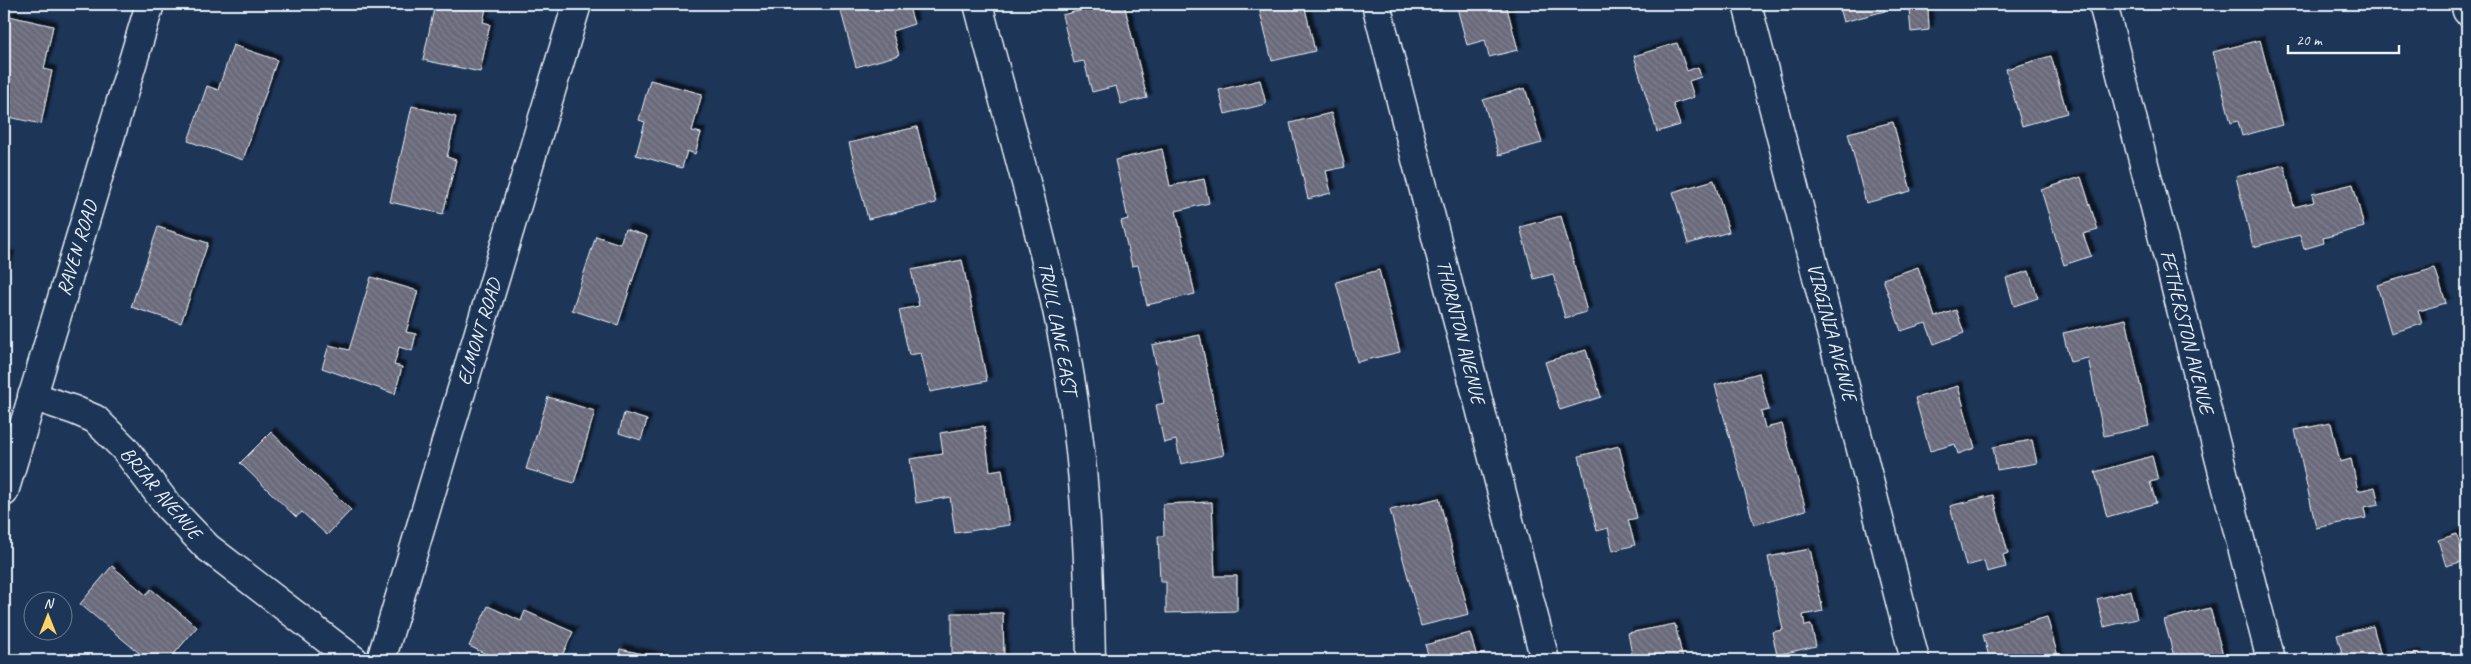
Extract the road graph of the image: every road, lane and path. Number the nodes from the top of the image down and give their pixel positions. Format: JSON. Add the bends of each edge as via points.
{"nodes":[{"id":1,"x":150,"y":4,"type":"edge"},
{"id":2,"x":577,"y":4,"type":"edge"},
{"id":3,"x":978,"y":4,"type":"edge"},
{"id":4,"x":1376,"y":4,"type":"edge"},
{"id":5,"x":1746,"y":4,"type":"edge"},
{"id":6,"x":2103,"y":4,"type":"edge"},
{"id":7,"x":2465,"y":4,"type":"edge"},
{"id":8,"x":2467,"y":11,"type":"edge"},
{"id":9,"x":32,"y":396,"type":"junction"},
{"id":10,"x":4,"y":492,"type":"edge"},
{"id":11,"x":354,"y":660,"type":"edge"},
{"id":12,"x":380,"y":660,"type":"edge"},
{"id":13,"x":1091,"y":660,"type":"edge"},
{"id":14,"x":1545,"y":660,"type":"edge"},
{"id":15,"x":1915,"y":660,"type":"edge"},
{"id":16,"x":2271,"y":660,"type":"edge"}],
"edges":[{"from":1,"to":9,"type":"street","name":"RAVEN ROAD"},
{"from":2,"to":12,"type":"street","name":"ELMONT ROAD"},
{"from":3,"to":13,"type":"street","name":"TRULL LANE EAST","via":[[1042,246],[1070,377],[1081,451]]},
{"from":4,"to":14,"type":"street","name":"THORNTON AVENUE"},
{"from":5,"to":15,"type":"street","name":"VIRGINIA AVENUE"},
{"from":6,"to":16,"type":"street","name":"FETHERSTON AVENUE"},
{"from":7,"to":8,"type":"street"},
{"from":9,"to":10,"type":"street","name":"RAVEN ROAD"},
{"from":9,"to":11,"type":"street","name":"BRIAR AVENUE","via":[[95,419],[125,449],[168,506],[207,547]]}]}
